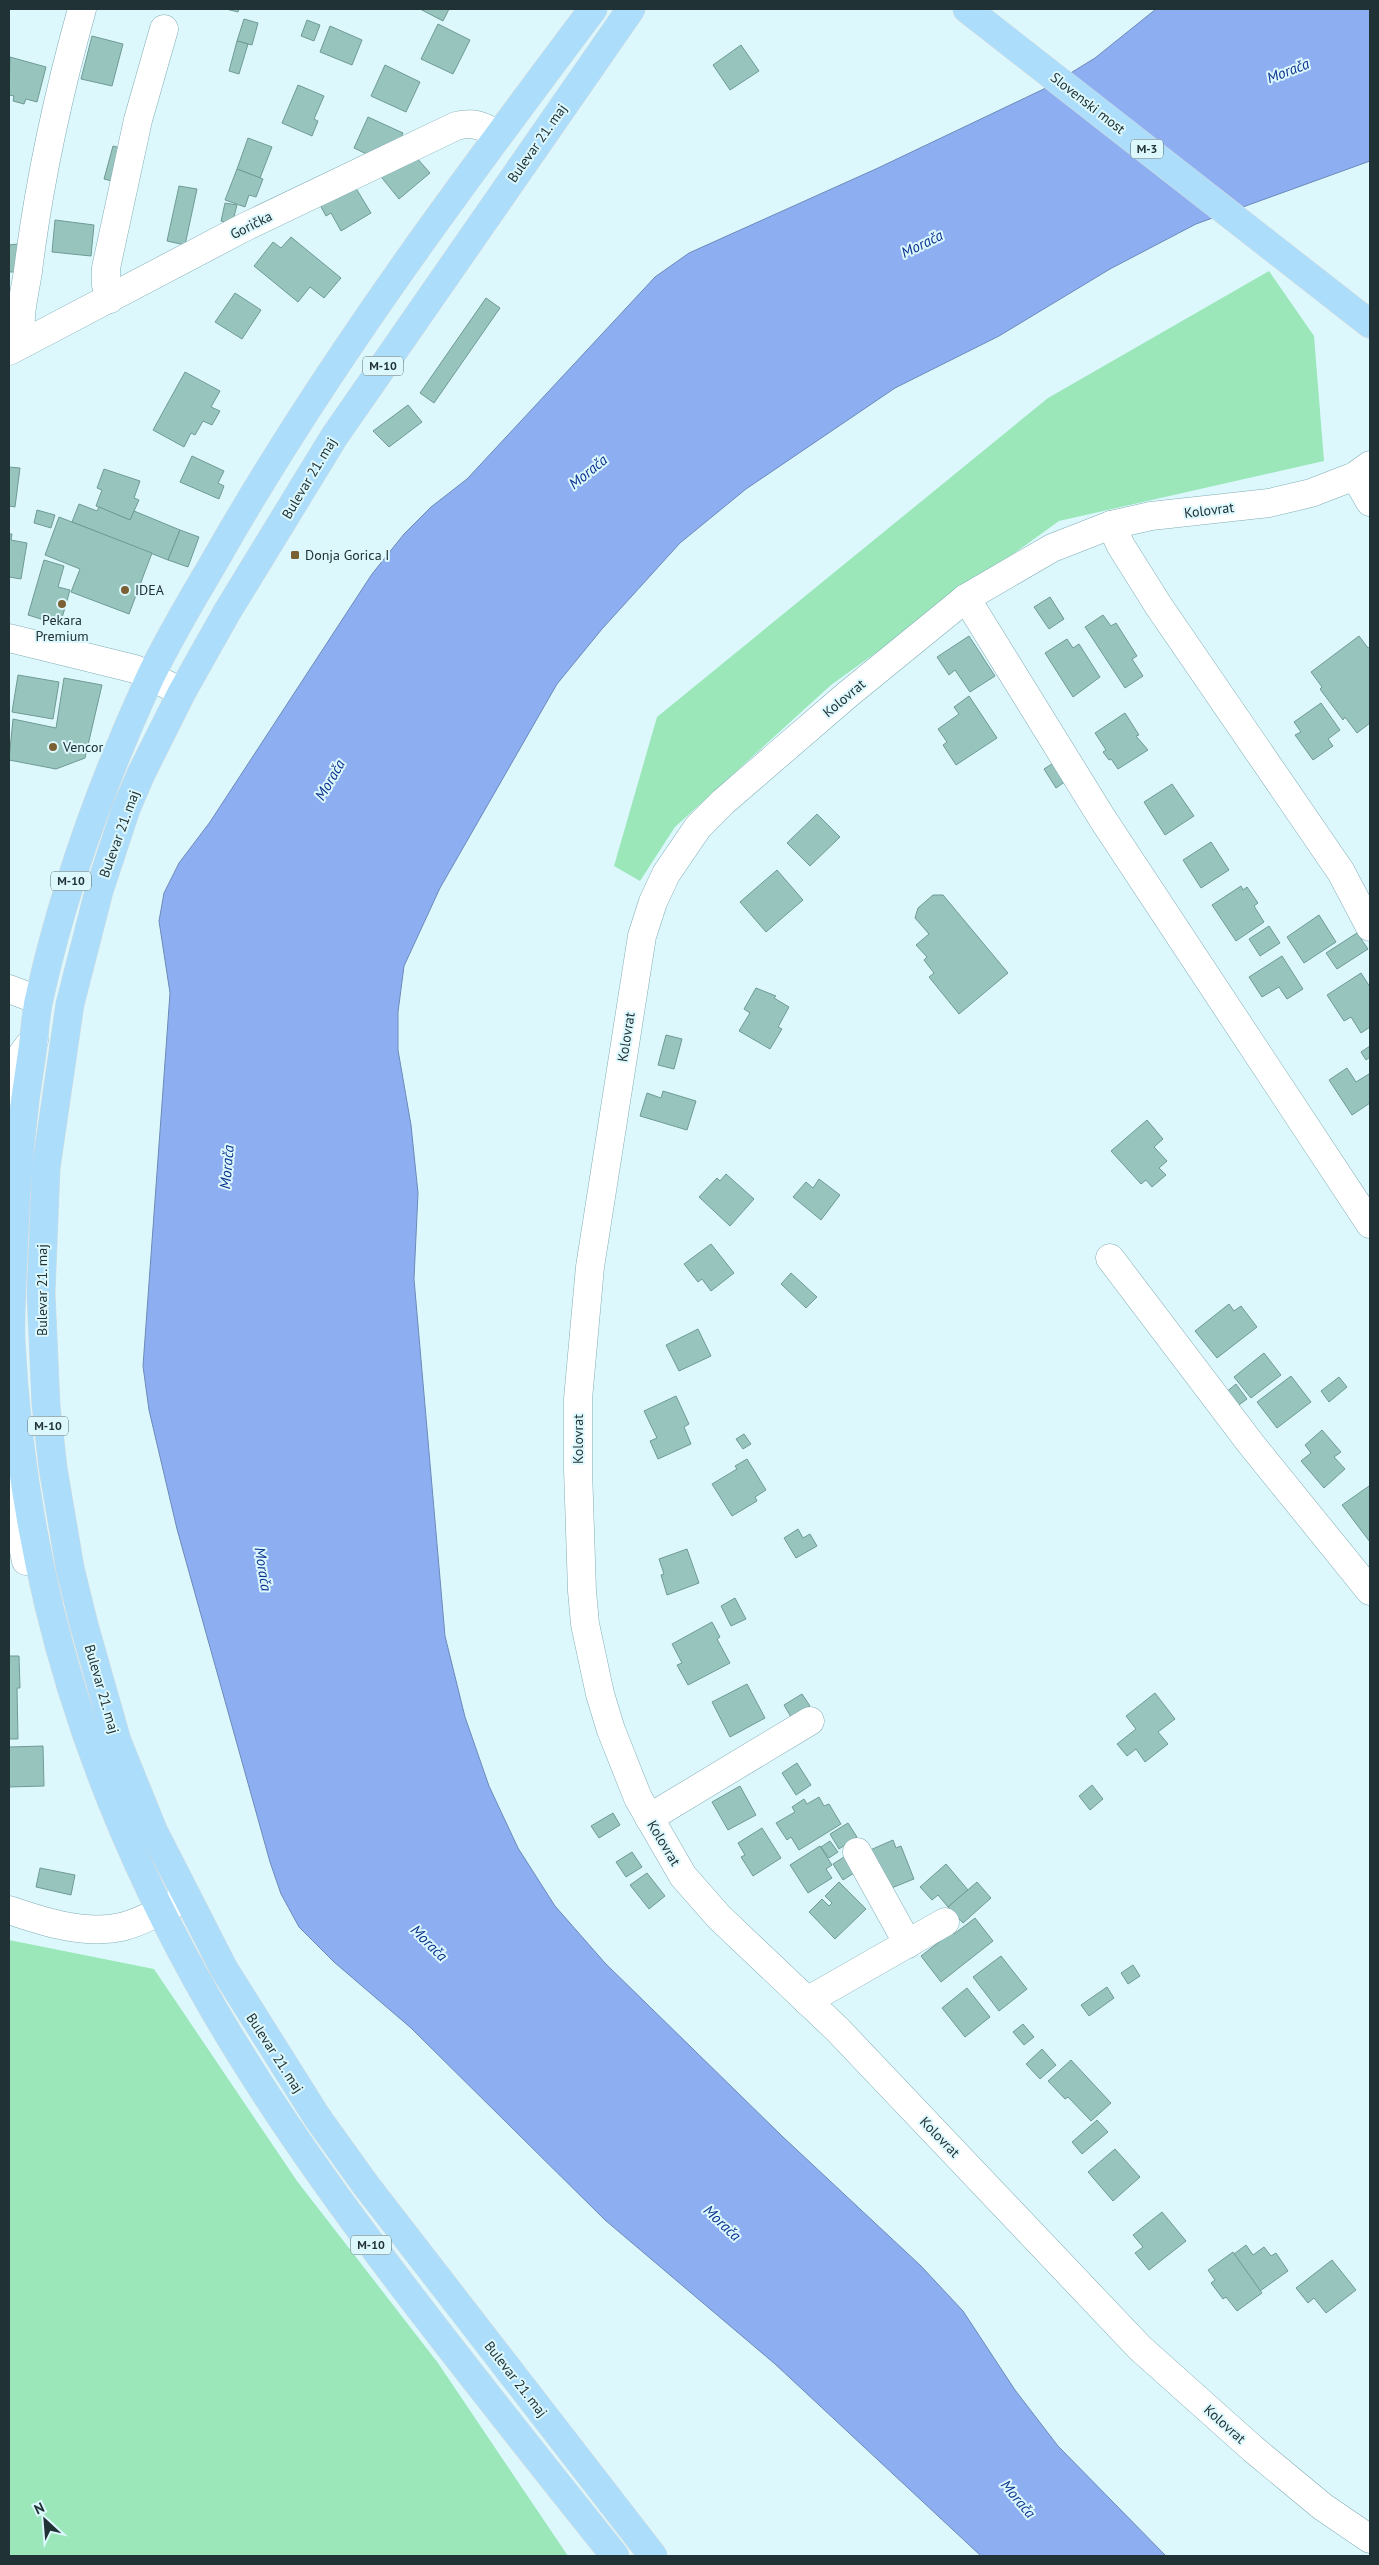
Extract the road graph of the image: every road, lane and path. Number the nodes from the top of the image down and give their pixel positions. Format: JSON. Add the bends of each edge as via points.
{"nodes":[{"id":1,"x":82,"y":9,"type":"edge"},
{"id":2,"x":593,"y":9,"type":"edge"},
{"id":3,"x":631,"y":9,"type":"edge"},
{"id":4,"x":967,"y":9,"type":"edge"},
{"id":5,"x":164,"y":29,"type":"dead end"},
{"id":6,"x":497,"y":136,"type":"junction"},
{"id":7,"x":110,"y":299,"type":"junction"},
{"id":8,"x":1370,"y":324,"type":"edge"},
{"id":9,"x":17,"y":347,"type":"edge"},
{"id":10,"x":339,"y":360,"type":"junction"},
{"id":11,"x":372,"y":382,"type":"junction"},
{"id":12,"x":1362,"y":470,"type":"edge"},
{"id":13,"x":1370,"y":502,"type":"edge"},
{"id":14,"x":1111,"y":525,"type":"junction"},
{"id":15,"x":966,"y":598,"type":"junction"},
{"id":16,"x":9,"y":638,"type":"edge"},
{"id":17,"x":150,"y":676,"type":"junction"},
{"id":18,"x":182,"y":692,"type":"junction"},
{"id":19,"x":1370,"y":927,"type":"edge"},
{"id":20,"x":9,"y":989,"type":"edge"},
{"id":21,"x":38,"y":1000,"type":"junction"},
{"id":22,"x":34,"y":1040,"type":"junction"},
{"id":23,"x":9,"y":1091,"type":"edge"},
{"id":24,"x":1370,"y":1224,"type":"edge"},
{"id":25,"x":1110,"y":1258,"type":"dead end"},
{"id":26,"x":17,"y":1478,"type":"edge"},
{"id":27,"x":1370,"y":1591,"type":"edge"},
{"id":28,"x":810,"y":1721,"type":"dead end"},
{"id":29,"x":649,"y":1818,"type":"junction"},
{"id":30,"x":857,"y":1852,"type":"dead end"},
{"id":31,"x":188,"y":1897,"type":"junction"},
{"id":32,"x":9,"y":1910,"type":"edge"},
{"id":33,"x":161,"y":1911,"type":"junction"},
{"id":34,"x":945,"y":1922,"type":"dead end"},
{"id":35,"x":908,"y":1944,"type":"junction"},
{"id":36,"x":807,"y":2001,"type":"junction"},
{"id":37,"x":1370,"y":2540,"type":"edge"},
{"id":38,"x":615,"y":2556,"type":"edge"},
{"id":39,"x":652,"y":2556,"type":"edge"}],
"edges":[{"from":1,"to":9,"type":"street","via":[[49,139],[34,220]]},
{"from":2,"to":6,"type":"main road","name":"Bulevar 21. maj","number":"M-10"},
{"from":3,"to":11,"type":"main road","name":"Bulevar 21. maj","number":"M-10"},
{"from":4,"to":8,"type":"main road","name":"Slovenski most","number":"M-3"},
{"from":5,"to":7,"type":"street","via":[[138,120],[106,268]]},
{"from":6,"to":7,"type":"street","name":"Gorička","via":[[478,124],[456,126],[246,227]]},
{"from":6,"to":10,"type":"main road","name":"Bulevar 21. maj","number":"M-10"},
{"from":7,"to":9,"type":"street","name":"Gorička"},
{"from":10,"to":11,"type":"main road"},
{"from":10,"to":17,"type":"main road","name":"Bulevar 21. maj","number":"M-10","via":[[242,514]]},
{"from":11,"to":18,"type":"main road","name":"Bulevar 21. maj","number":"M-10","via":[[334,437]]},
{"from":12,"to":13,"type":"street"},
{"from":12,"to":14,"type":"street","name":"Kolovrat","via":[[1311,493],[1269,503],[1151,516]]},
{"from":14,"to":15,"type":"street","name":"Kolovrat","via":[[1052,548]]},
{"from":14,"to":19,"type":"street","via":[[1158,605],[1341,872]]},
{"from":15,"to":24,"type":"street","via":[[1102,818]]},
{"from":15,"to":29,"type":"street","name":"Kolovrat","via":[[847,695],[698,827],[666,874],[642,936],[590,1267],[579,1380],[578,1469],[582,1591],[591,1657],[610,1730]]},
{"from":16,"to":17,"type":"street"},
{"from":17,"to":18,"type":"street"},
{"from":17,"to":21,"type":"main road","name":"Bulevar 21. maj","number":"M-10","via":[[82,845]]},
{"from":18,"to":31,"type":"main road","name":"Bulevar 21. maj","number":"M-10","via":[[126,810],[98,890],[78,968],[63,1041],[46,1168],[41,1293],[46,1405],[53,1468],[61,1522],[84,1625],[133,1786]]},
{"from":20,"to":21,"type":"street"},
{"from":21,"to":22,"type":"main road","name":"Bulevar 21. maj","number":"M-10"},
{"from":22,"to":23,"type":"street","via":[[19,1057]]},
{"from":22,"to":26,"type":"main road","name":"Bulevar 21. maj","number":"M-10","via":[[16,1178],[11,1305]]},
{"from":25,"to":27,"type":"street","via":[[1251,1444]]},
{"from":26,"to":33,"type":"main road","name":"Bulevar 21. maj","number":"M-10","via":[[66,1676],[100,1774],[138,1866]]},
{"from":28,"to":29,"type":"street"},
{"from":29,"to":36,"type":"street","name":"Kolovrat","via":[[683,1876],[718,1917]]},
{"from":30,"to":35,"type":"street"},
{"from":31,"to":33,"type":"street"},
{"from":31,"to":39,"type":"main road","name":"Bulevar 21. maj","number":"M-10","via":[[248,2011],[317,2117]]},
{"from":32,"to":33,"type":"street","via":[[65,1926],[104,1929],[126,1926]]},
{"from":33,"to":38,"type":"main road","name":"Bulevar 21. maj","number":"M-10","via":[[229,2035],[317,2171],[361,2233]]},
{"from":34,"to":35,"type":"street"},
{"from":35,"to":36,"type":"street"},
{"from":36,"to":37,"type":"street","name":"Kolovrat","via":[[1140,2348],[1253,2449],[1323,2507]]}]}
